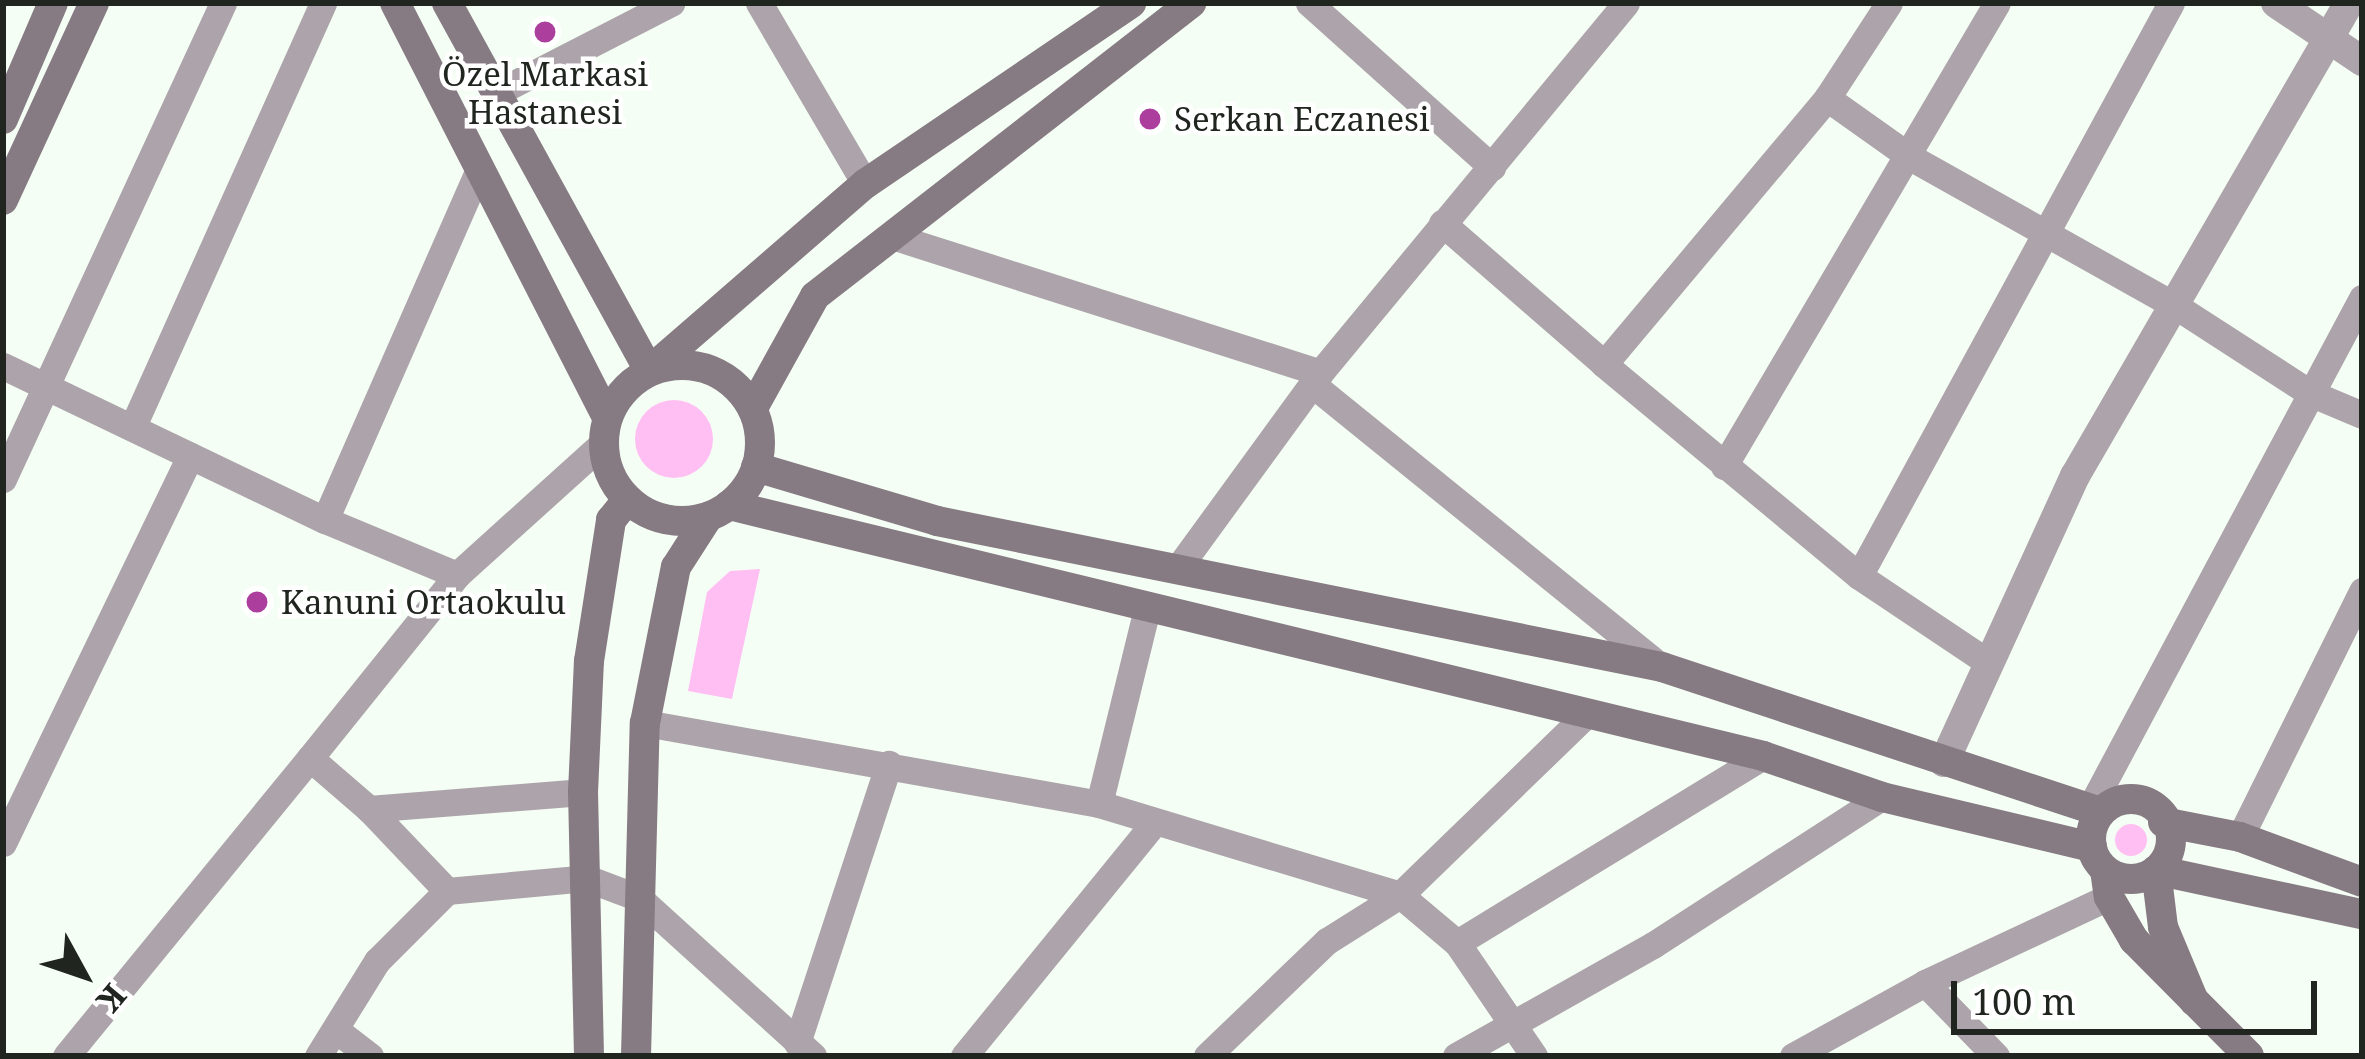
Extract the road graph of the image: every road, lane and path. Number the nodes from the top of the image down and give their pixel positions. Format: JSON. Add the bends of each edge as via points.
{"nodes":[{"id":1,"x":53,"y":3,"type":"edge"},
{"id":2,"x":94,"y":3,"type":"edge"},
{"id":3,"x":223,"y":3,"type":"edge"},
{"id":4,"x":322,"y":3,"type":"edge"},
{"id":5,"x":395,"y":3,"type":"edge"},
{"id":6,"x":448,"y":3,"type":"edge"},
{"id":7,"x":671,"y":3,"type":"edge"},
{"id":8,"x":759,"y":3,"type":"edge"},
{"id":9,"x":1131,"y":3,"type":"edge"},
{"id":10,"x":1191,"y":3,"type":"edge"},
{"id":11,"x":1309,"y":3,"type":"edge"},
{"id":12,"x":1626,"y":3,"type":"edge"},
{"id":13,"x":1888,"y":3,"type":"edge"},
{"id":14,"x":1997,"y":3,"type":"edge"},
{"id":15,"x":2171,"y":3,"type":"edge"},
{"id":16,"x":2276,"y":3,"type":"edge"},
{"id":17,"x":2349,"y":3,"type":"edge"},
{"id":18,"x":2327,"y":39,"type":"junction"},
{"id":19,"x":2362,"y":61,"type":"edge"},
{"id":20,"x":498,"y":92,"type":"junction"},
{"id":21,"x":1827,"y":98,"type":"junction"},
{"id":22,"x":3,"y":119,"type":"edge"},
{"id":23,"x":1910,"y":157,"type":"junction"},
{"id":24,"x":1492,"y":167,"type":"junction"},
{"id":25,"x":477,"y":174,"type":"junction"},
{"id":26,"x":865,"y":184,"type":"junction"},
{"id":27,"x":3,"y":200,"type":"edge"},
{"id":28,"x":1442,"y":223,"type":"junction"},
{"id":29,"x":2047,"y":232,"type":"junction"},
{"id":30,"x":895,"y":237,"type":"junction"},
{"id":31,"x":2362,"y":298,"type":"edge"},
{"id":32,"x":2174,"y":305,"type":"junction"},
{"id":33,"x":1604,"y":364,"type":"junction"},
{"id":34,"x":3,"y":366,"type":"edge"},
{"id":35,"x":649,"y":371,"type":"junction"},
{"id":36,"x":1316,"y":378,"type":"junction"},
{"id":37,"x":46,"y":383,"type":"junction"},
{"id":38,"x":2310,"y":393,"type":"junction"},
{"id":39,"x":753,"y":408,"type":"junction"},
{"id":40,"x":2362,"y":416,"type":"edge"},
{"id":41,"x":133,"y":426,"type":"junction"},
{"id":42,"x":605,"y":430,"type":"junction"},
{"id":43,"x":190,"y":456,"type":"junction"},
{"id":44,"x":757,"y":466,"type":"junction"},
{"id":45,"x":1724,"y":466,"type":"junction"},
{"id":46,"x":3,"y":479,"type":"edge"},
{"id":47,"x":627,"y":500,"type":"junction"},
{"id":48,"x":718,"y":511,"type":"junction"},
{"id":49,"x":325,"y":520,"type":"junction"},
{"id":50,"x":1178,"y":568,"type":"junction"},
{"id":51,"x":458,"y":575,"type":"junction"},
{"id":52,"x":1858,"y":576,"type":"junction"},
{"id":53,"x":2362,"y":591,"type":"edge"},
{"id":54,"x":1147,"y":608,"type":"junction"},
{"id":55,"x":1989,"y":664,"type":"junction"},
{"id":56,"x":1662,"y":667,"type":"junction"},
{"id":57,"x":1587,"y":714,"type":"junction"},
{"id":58,"x":645,"y":723,"type":"junction"},
{"id":59,"x":1763,"y":756,"type":"junction"},
{"id":60,"x":310,"y":758,"type":"junction"},
{"id":61,"x":1944,"y":762,"type":"junction"},
{"id":62,"x":889,"y":764,"type":"junction"},
{"id":63,"x":583,"y":792,"type":"junction"},
{"id":64,"x":1882,"y":797,"type":"junction"},
{"id":65,"x":1099,"y":805,"type":"junction"},
{"id":66,"x":369,"y":809,"type":"junction"},
{"id":67,"x":2095,"y":810,"type":"junction"},
{"id":68,"x":2163,"y":822,"type":"junction"},
{"id":69,"x":1153,"y":824,"type":"junction"},
{"id":70,"x":2240,"y":837,"type":"junction"},
{"id":71,"x":3,"y":843,"type":"edge"},
{"id":72,"x":2156,"y":870,"type":"junction"},
{"id":73,"x":2102,"y":872,"type":"junction"},
{"id":74,"x":586,"y":878,"type":"junction"},
{"id":75,"x":2362,"y":882,"type":"edge"},
{"id":76,"x":447,"y":891,"type":"junction"},
{"id":77,"x":1400,"y":895,"type":"junction"},
{"id":78,"x":639,"y":898,"type":"junction"},
{"id":79,"x":2362,"y":914,"type":"edge"},
{"id":80,"x":1456,"y":943,"type":"junction"},
{"id":81,"x":1925,"y":983,"type":"junction"},
{"id":82,"x":2194,"y":1000,"type":"junction"},
{"id":83,"x":1515,"y":1022,"type":"junction"},
{"id":84,"x":336,"y":1030,"type":"junction"},
{"id":85,"x":805,"y":1049,"type":"edge"},
{"id":86,"x":66,"y":1056,"type":"edge"},
{"id":87,"x":318,"y":1056,"type":"edge"},
{"id":88,"x":370,"y":1056,"type":"edge"},
{"id":89,"x":589,"y":1056,"type":"edge"},
{"id":90,"x":636,"y":1056,"type":"edge"},
{"id":91,"x":964,"y":1056,"type":"edge"},
{"id":92,"x":1207,"y":1056,"type":"edge"},
{"id":93,"x":1456,"y":1056,"type":"edge"},
{"id":94,"x":1534,"y":1056,"type":"edge"},
{"id":95,"x":1793,"y":1056,"type":"edge"},
{"id":96,"x":1996,"y":1056,"type":"edge"},
{"id":97,"x":2249,"y":1056,"type":"edge"}],
"edges":[{"from":1,"to":22,"type":"main road"},
{"from":2,"to":27,"type":"main road"},
{"from":3,"to":37,"type":"street"},
{"from":4,"to":41,"type":"street"},
{"from":5,"to":25,"type":"main road"},
{"from":6,"to":20,"type":"main road"},
{"from":7,"to":20,"type":"street"},
{"from":8,"to":26,"type":"street"},
{"from":9,"to":26,"type":"main road"},
{"from":10,"to":30,"type":"main road"},
{"from":11,"to":24,"type":"street"},
{"from":12,"to":24,"type":"street"},
{"from":13,"to":21,"type":"street"},
{"from":14,"to":23,"type":"street"},
{"from":15,"to":29,"type":"street"},
{"from":16,"to":18,"type":"street"},
{"from":17,"to":18,"type":"street"},
{"from":18,"to":19,"type":"street"},
{"from":18,"to":32,"type":"street"},
{"from":20,"to":35,"type":"main road"},
{"from":21,"to":23,"type":"street"},
{"from":21,"to":33,"type":"street"},
{"from":23,"to":29,"type":"street"},
{"from":23,"to":45,"type":"street"},
{"from":24,"to":28,"type":"street"},
{"from":25,"to":42,"type":"main road"},
{"from":25,"to":49,"type":"street"},
{"from":26,"to":35,"type":"main road"},
{"from":28,"to":33,"type":"street"},
{"from":28,"to":36,"type":"street"},
{"from":29,"to":32,"type":"street"},
{"from":29,"to":52,"type":"street"},
{"from":30,"to":36,"type":"street"},
{"from":30,"to":39,"type":"main road","via":[[815,296]]},
{"from":31,"to":38,"type":"street"},
{"from":32,"to":38,"type":"street"},
{"from":32,"to":55,"type":"street","via":[[2075,476]]},
{"from":33,"to":45,"type":"street"},
{"from":34,"to":37,"type":"street"},
{"from":35,"to":39,"type":"main road","via":[[709,369]]},
{"from":35,"to":42,"type":"main road"},
{"from":36,"to":50,"type":"street"},
{"from":36,"to":56,"type":"street"},
{"from":37,"to":41,"type":"street"},
{"from":37,"to":46,"type":"street"},
{"from":38,"to":40,"type":"street"},
{"from":38,"to":67,"type":"street"},
{"from":39,"to":44,"type":"main road"},
{"from":41,"to":43,"type":"street"},
{"from":42,"to":47,"type":"main road"},
{"from":42,"to":51,"type":"street"},
{"from":43,"to":49,"type":"street"},
{"from":43,"to":71,"type":"street"},
{"from":44,"to":48,"type":"main road"},
{"from":44,"to":50,"type":"main road","via":[[937,521]]},
{"from":45,"to":52,"type":"street"},
{"from":47,"to":48,"type":"main road","via":[[665,520]]},
{"from":47,"to":63,"type":"main road","via":[[611,520],[589,661]]},
{"from":48,"to":54,"type":"main road"},
{"from":48,"to":58,"type":"main road","via":[[676,567]]},
{"from":49,"to":51,"type":"street"},
{"from":50,"to":56,"type":"main road"},
{"from":51,"to":60,"type":"street"},
{"from":52,"to":55,"type":"street"},
{"from":53,"to":70,"type":"street"},
{"from":54,"to":57,"type":"main road"},
{"from":54,"to":65,"type":"street"},
{"from":55,"to":61,"type":"street"},
{"from":56,"to":61,"type":"main road"},
{"from":57,"to":59,"type":"main road"},
{"from":57,"to":77,"type":"street"},
{"from":58,"to":62,"type":"street"},
{"from":58,"to":78,"type":"main road"},
{"from":59,"to":64,"type":"main road"},
{"from":59,"to":80,"type":"street"},
{"from":60,"to":66,"type":"street"},
{"from":60,"to":86,"type":"street"},
{"from":61,"to":67,"type":"main road"},
{"from":62,"to":65,"type":"street"},
{"from":62,"to":85,"type":"street"},
{"from":63,"to":66,"type":"street"},
{"from":63,"to":74,"type":"main road"},
{"from":64,"to":73,"type":"main road"},
{"from":64,"to":83,"type":"street"},
{"from":65,"to":69,"type":"street"},
{"from":66,"to":76,"type":"street"},
{"from":67,"to":68,"type":"main road","via":[[2136,799]]},
{"from":67,"to":73,"type":"main road"},
{"from":68,"to":70,"type":"main road"},
{"from":68,"to":72,"type":"main road","via":[[2170,847]]},
{"from":69,"to":77,"type":"street"},
{"from":69,"to":91,"type":"street"},
{"from":70,"to":75,"type":"main road"},
{"from":72,"to":73,"type":"main road","via":[[2131,879]]},
{"from":72,"to":79,"type":"main road"},
{"from":72,"to":82,"type":"main road","via":[[2162,927]]},
{"from":73,"to":81,"type":"street"},
{"from":73,"to":82,"type":"main road","via":[[2134,940]]},
{"from":74,"to":76,"type":"street"},
{"from":74,"to":78,"type":"street"},
{"from":74,"to":89,"type":"main road"},
{"from":76,"to":84,"type":"street","via":[[377,961]]},
{"from":77,"to":80,"type":"street"},
{"from":77,"to":92,"type":"street","via":[[1327,941]]},
{"from":78,"to":85,"type":"street"},
{"from":78,"to":90,"type":"main road"},
{"from":80,"to":83,"type":"street"},
{"from":81,"to":95,"type":"street"},
{"from":81,"to":96,"type":"street"},
{"from":82,"to":97,"type":"main road"},
{"from":83,"to":93,"type":"street"},
{"from":83,"to":94,"type":"street"},
{"from":84,"to":87,"type":"street"},
{"from":84,"to":88,"type":"street"}]}
